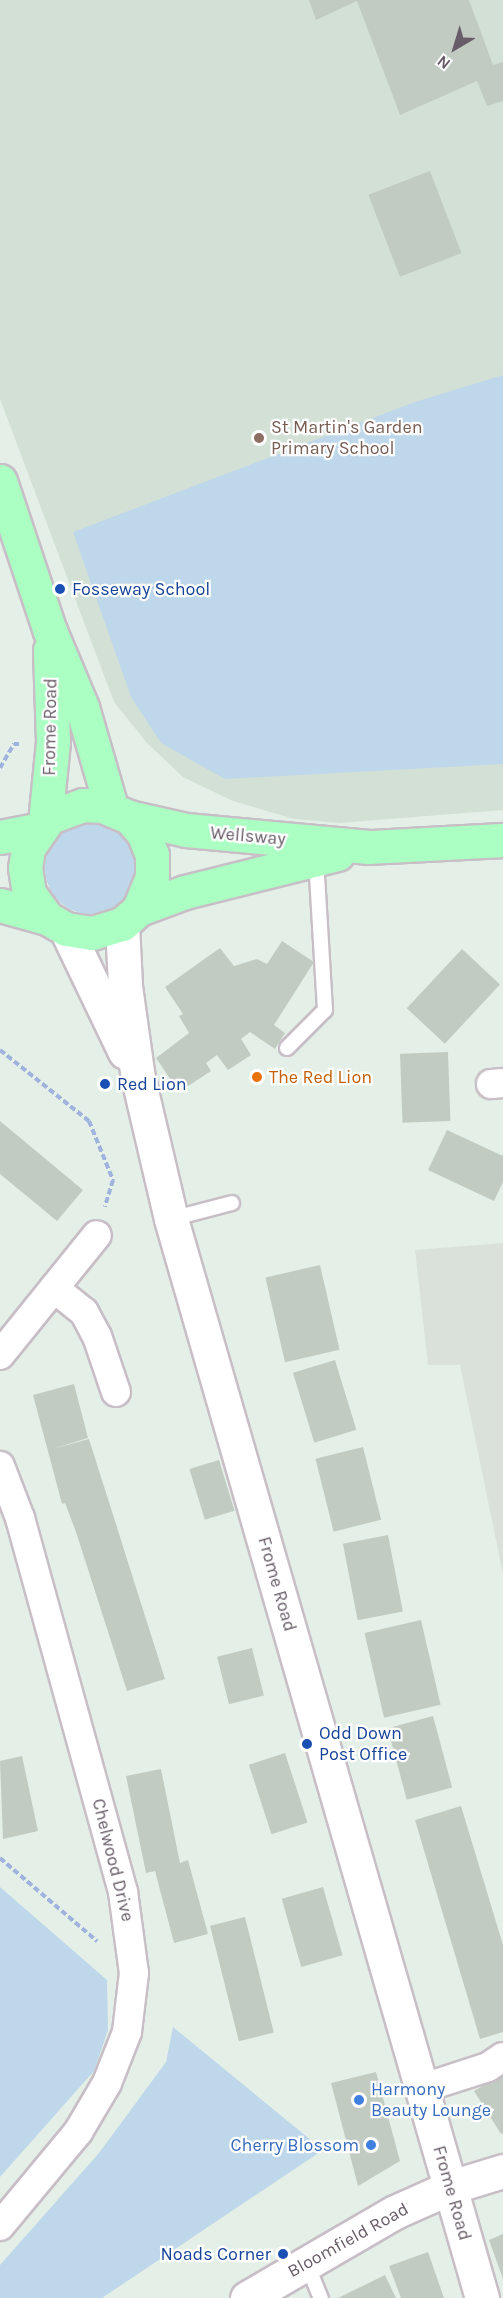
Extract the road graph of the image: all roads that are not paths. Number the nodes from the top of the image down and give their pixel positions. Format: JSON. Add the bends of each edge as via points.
{"nodes":[{"id":1,"x":0,"y":481,"type":"edge"},
{"id":2,"x":50,"y":631,"type":"junction"},
{"id":3,"x":120,"y":814,"type":"junction"},
{"id":4,"x":41,"y":826,"type":"junction"},
{"id":5,"x":0,"y":837,"type":"edge"},
{"id":6,"x":503,"y":840,"type":"edge"},
{"id":7,"x":369,"y":847,"type":"junction"},
{"id":8,"x":316,"y":858,"type":"junction"},
{"id":9,"x":0,"y":905,"type":"edge"},
{"id":10,"x":131,"y":916,"type":"junction"},
{"id":11,"x":57,"y":923,"type":"junction"},
{"id":12,"x":287,"y":1048,"type":"dead end"},
{"id":13,"x":138,"y":1078,"type":"junction"},
{"id":14,"x":232,"y":1203,"type":"dead end"},
{"id":15,"x":171,"y":1219,"type":"junction"},
{"id":16,"x":97,"y":1235,"type":"road end"},
{"id":17,"x":54,"y":1288,"type":"junction"},
{"id":18,"x":0,"y":1355,"type":"edge"},
{"id":19,"x":116,"y":1392,"type":"dead end"},
{"id":20,"x":0,"y":1466,"type":"edge"},
{"id":21,"x":503,"y":2057,"type":"edge"},
{"id":22,"x":423,"y":2088,"type":"junction"},
{"id":23,"x":503,"y":2171,"type":"edge"},
{"id":24,"x":451,"y":2187,"type":"junction"},
{"id":25,"x":0,"y":2226,"type":"edge"},
{"id":26,"x":306,"y":2262,"type":"junction"},
{"id":27,"x":247,"y":2298,"type":"edge"},
{"id":28,"x":321,"y":2298,"type":"edge"},
{"id":29,"x":482,"y":2298,"type":"edge"}],
"edges":[{"from":1,"to":2,"type":"main road","name":"Frome Road"},
{"from":2,"to":3,"type":"main road","name":"Frome Road"},
{"from":2,"to":4,"type":"main road","name":"Frome Road","via":[[52,742]]},
{"from":3,"to":4,"type":"main road","name":"Wellsway","via":[[83,805],[66,809]]},
{"from":3,"to":7,"type":"main road","name":"Wellsway","via":[[186,830]]},
{"from":3,"to":10,"type":"main road","via":[[143,833],[152,855],[149,890]]},
{"from":4,"to":5,"type":"main road","name":"Wellsway"},
{"from":4,"to":11,"type":"main road","via":[[28,848],[25,868],[29,893]]},
{"from":6,"to":7,"type":"main road","name":"Wellsway"},
{"from":7,"to":8,"type":"main road","name":"Wellsway"},
{"from":8,"to":10,"type":"main road","name":"Wellsway","via":[[185,892]]},
{"from":8,"to":12,"type":"lane","via":[[325,1010]]},
{"from":9,"to":11,"type":"main road","name":"Wellsway"},
{"from":10,"to":11,"type":"main road","name":"Wellsway","via":[[92,933]]},
{"from":10,"to":13,"type":"street","name":"Frome Road","via":[[125,986]]},
{"from":11,"to":13,"type":"street","name":"Frome Road"},
{"from":13,"to":15,"type":"street","name":"Frome Road"},
{"from":14,"to":15,"type":"lane"},
{"from":15,"to":22,"type":"street","name":"Frome Road"},
{"from":16,"to":17,"type":"street"},
{"from":17,"to":18,"type":"street"},
{"from":17,"to":19,"type":"street","via":[[84,1312],[97,1335]]},
{"from":20,"to":25,"type":"street","name":"Chelwood Drive","via":[[20,1518],[123,1892],[134,1973],[127,2032],[107,2083],[78,2132]]},
{"from":21,"to":22,"type":"street","via":[[488,2067]]},
{"from":22,"to":24,"type":"street","name":"Frome Road"},
{"from":23,"to":24,"type":"street","name":"Bloomfield Road"},
{"from":24,"to":26,"type":"street","name":"Bloomfield Road","via":[[395,2212]]},
{"from":24,"to":29,"type":"street","name":"Frome Road"},
{"from":26,"to":27,"type":"street","name":"Bloomfield Road"},
{"from":26,"to":28,"type":"lane"}]}
